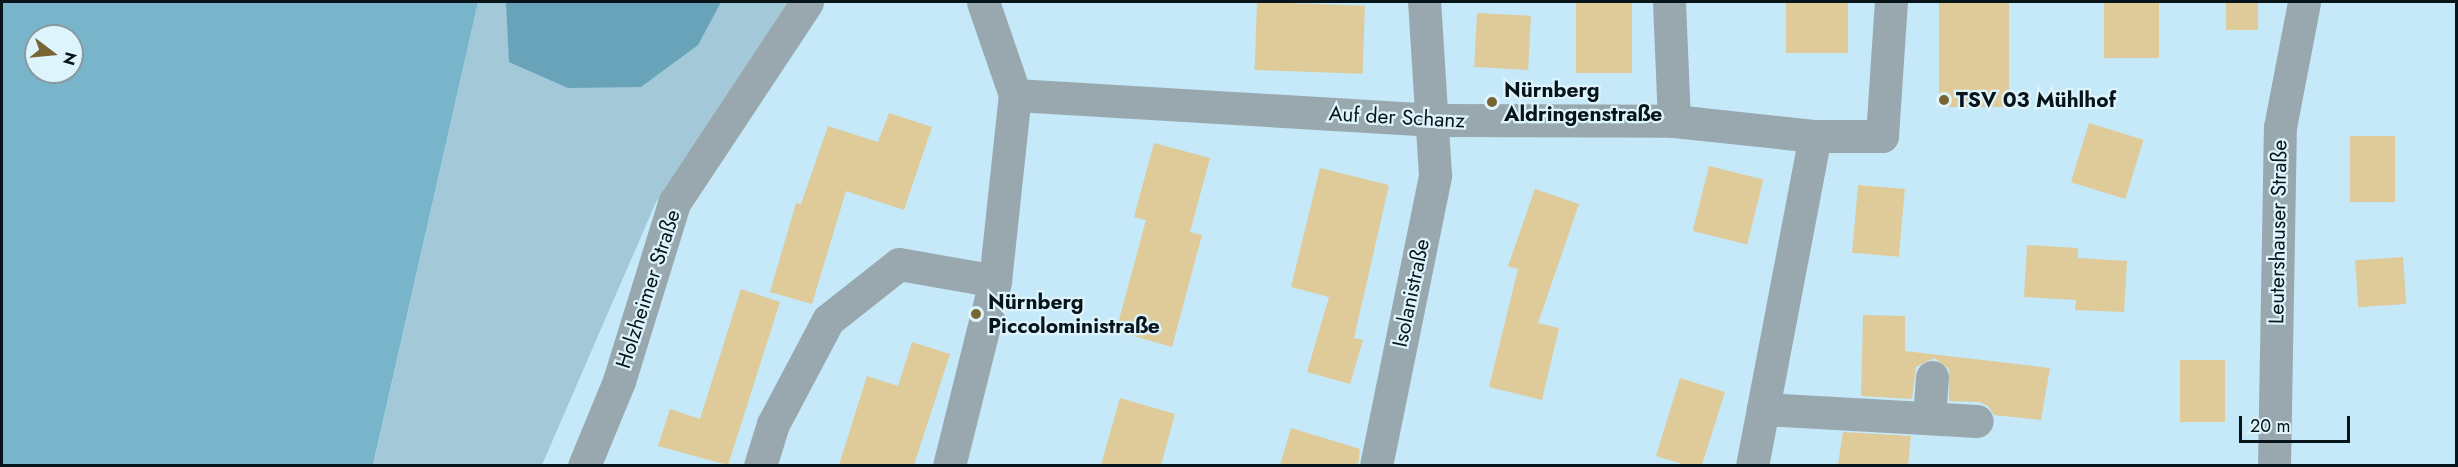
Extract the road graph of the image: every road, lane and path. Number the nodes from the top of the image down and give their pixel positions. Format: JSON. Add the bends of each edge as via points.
{"nodes":[{"id":1,"x":807,"y":2,"type":"edge"},
{"id":2,"x":984,"y":2,"type":"edge"},
{"id":3,"x":1424,"y":2,"type":"edge"},
{"id":4,"x":1669,"y":2,"type":"edge"},
{"id":5,"x":1891,"y":2,"type":"edge"},
{"id":6,"x":2304,"y":2,"type":"edge"},
{"id":7,"x":1015,"y":95,"type":"junction"},
{"id":8,"x":1434,"y":120,"type":"junction"},
{"id":9,"x":1674,"y":121,"type":"junction"},
{"id":10,"x":1815,"y":136,"type":"junction"},
{"id":11,"x":995,"y":281,"type":"junction"},
{"id":12,"x":1932,"y":377,"type":"dead end"},
{"id":13,"x":1763,"y":410,"type":"junction"},
{"id":14,"x":1929,"y":418,"type":"junction"},
{"id":15,"x":1977,"y":421,"type":"dead end"},
{"id":16,"x":584,"y":465,"type":"edge"},
{"id":17,"x":760,"y":465,"type":"edge"},
{"id":18,"x":949,"y":465,"type":"edge"},
{"id":19,"x":1376,"y":465,"type":"edge"},
{"id":20,"x":1752,"y":465,"type":"edge"},
{"id":21,"x":2274,"y":465,"type":"edge"}],
"edges":[{"from":1,"to":16,"type":"street","name":"Holzheimer Straße","via":[[674,203],[619,381]]},
{"from":2,"to":7,"type":"street"},
{"from":3,"to":8,"type":"street","name":"Isolanistraße"},
{"from":4,"to":9,"type":"street"},
{"from":5,"to":10,"type":"street","name":"Auf der Schanz","via":[[1882,136]]},
{"from":6,"to":21,"type":"street","name":"Leutershauser Straße","via":[[2280,127]]},
{"from":7,"to":8,"type":"street","name":"Auf der Schanz"},
{"from":7,"to":11,"type":"street"},
{"from":8,"to":9,"type":"street","name":"Auf der Schanz"},
{"from":8,"to":19,"type":"street","name":"Isolanistraße","via":[[1435,175]]},
{"from":9,"to":10,"type":"street","name":"Auf der Schanz"},
{"from":10,"to":13,"type":"street"},
{"from":11,"to":17,"type":"street","via":[[899,264],[828,320],[773,424]]},
{"from":11,"to":18,"type":"street"},
{"from":12,"to":14,"type":"street"},
{"from":13,"to":14,"type":"street"},
{"from":13,"to":20,"type":"street"},
{"from":14,"to":15,"type":"street"}]}
